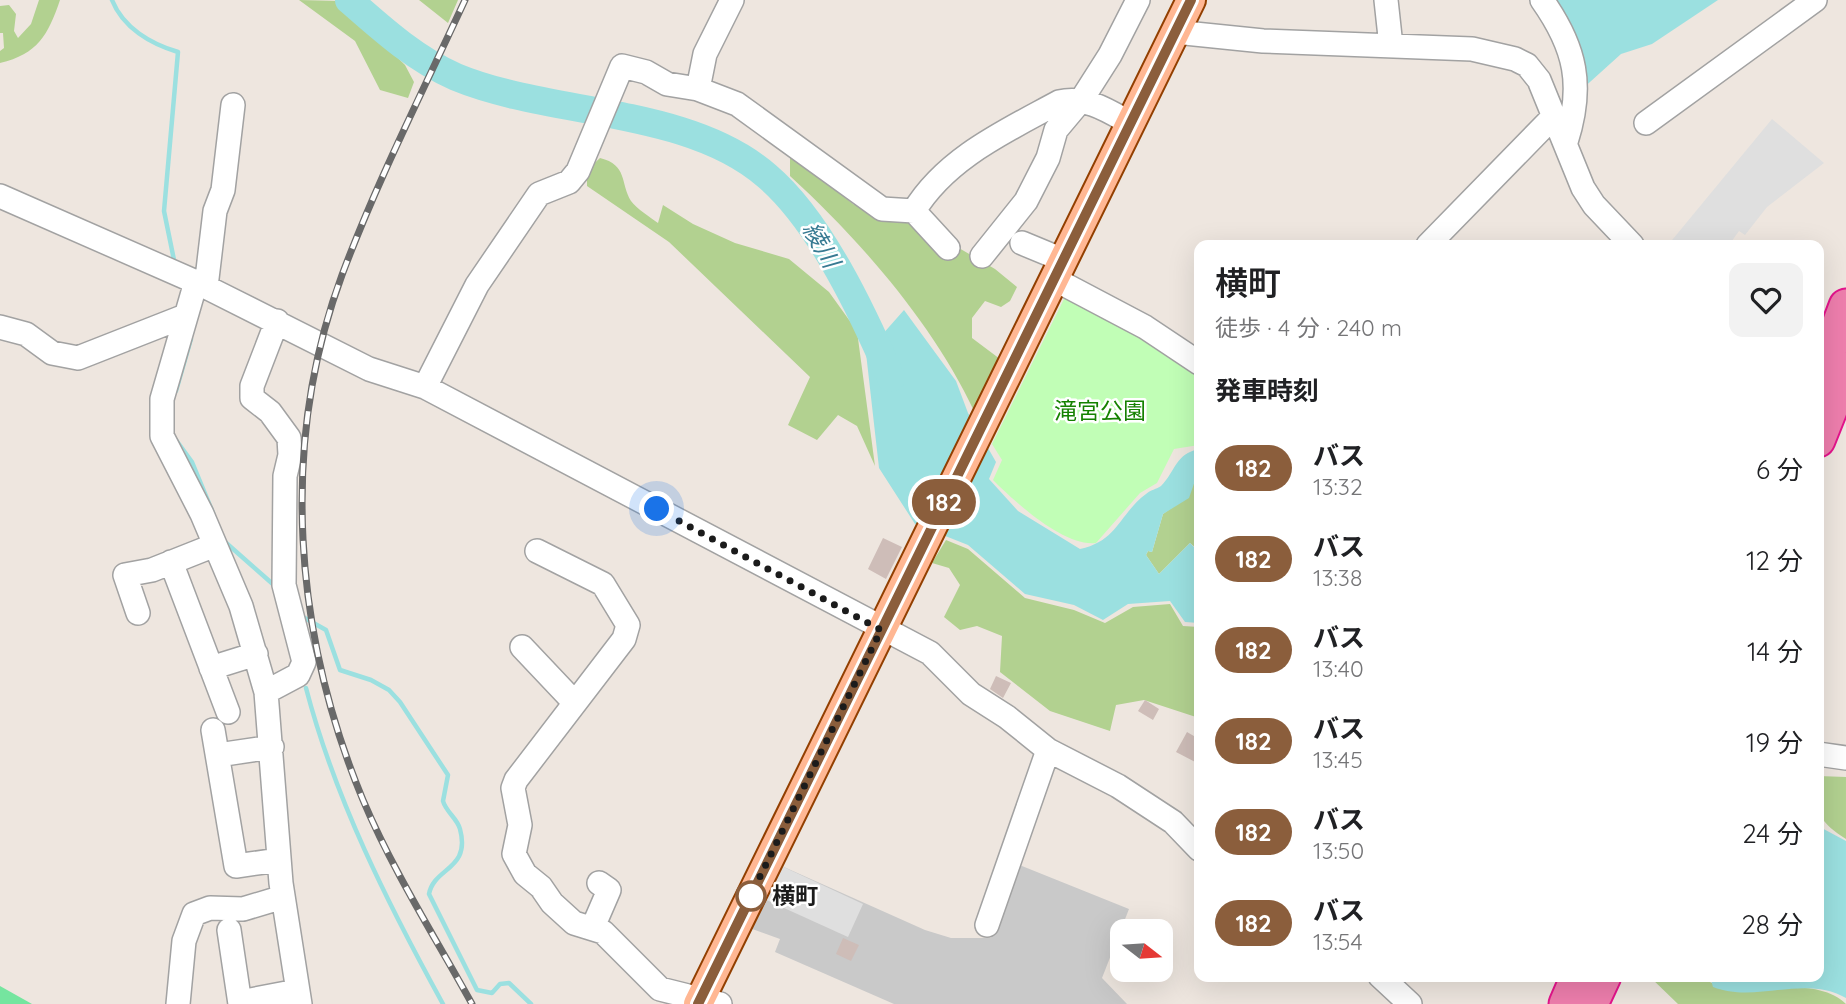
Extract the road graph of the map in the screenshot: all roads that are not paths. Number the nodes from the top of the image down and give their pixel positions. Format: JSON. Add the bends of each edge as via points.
{"nodes":[{"id":1,"x":732,"y":0,"type":"edge"},
{"id":2,"x":1138,"y":0,"type":"edge"},
{"id":3,"x":1191,"y":0,"type":"edge"},
{"id":4,"x":1386,"y":0,"type":"edge"},
{"id":5,"x":1542,"y":0,"type":"edge"},
{"id":6,"x":1815,"y":0,"type":"edge"},
{"id":7,"x":1175,"y":32,"type":"junction"},
{"id":8,"x":1391,"y":46,"type":"junction"},
{"id":9,"x":698,"y":89,"type":"junction"},
{"id":10,"x":1082,"y":99,"type":"junction"},
{"id":11,"x":233,"y":105,"type":"dead end"},
{"id":12,"x":1555,"y":116,"type":"junction"},
{"id":13,"x":1130,"y":123,"type":"junction"},
{"id":14,"x":1646,"y":123,"type":"dead end"},
{"id":15,"x":1566,"y":142,"type":"junction"},
{"id":16,"x":0,"y":196,"type":"edge"},
{"id":17,"x":914,"y":211,"type":"junction"},
{"id":18,"x":1433,"y":240,"type":"edge"},
{"id":19,"x":1627,"y":240,"type":"edge"},
{"id":20,"x":1022,"y":243,"type":"dead end"},
{"id":21,"x":948,"y":248,"type":"dead end"},
{"id":22,"x":982,"y":256,"type":"dead end"},
{"id":23,"x":1059,"y":270,"type":"junction"},
{"id":24,"x":201,"y":284,"type":"junction"},
{"id":25,"x":1846,"y":306,"type":"edge"},
{"id":26,"x":185,"y":316,"type":"junction"},
{"id":27,"x":277,"y":321,"type":"junction"},
{"id":28,"x":0,"y":327,"type":"edge"},
{"id":29,"x":1835,"y":355,"type":"edge"},
{"id":30,"x":1194,"y":360,"type":"edge"},
{"id":31,"x":1824,"y":371,"type":"edge"},
{"id":32,"x":425,"y":387,"type":"junction"},
{"id":33,"x":1824,"y":410,"type":"edge"},
{"id":34,"x":215,"y":545,"type":"junction"},
{"id":35,"x":537,"y":551,"type":"dead end"},
{"id":36,"x":171,"y":562,"type":"junction"},
{"id":37,"x":138,"y":613,"type":"dead end"},
{"id":38,"x":881,"y":630,"type":"junction"},
{"id":39,"x":522,"y":648,"type":"dead end"},
{"id":40,"x":256,"y":654,"type":"junction"},
{"id":41,"x":211,"y":668,"type":"junction"},
{"id":42,"x":266,"y":692,"type":"junction"},
{"id":43,"x":574,"y":702,"type":"junction"},
{"id":44,"x":228,"y":712,"type":"dead end"},
{"id":45,"x":213,"y":730,"type":"dead end"},
{"id":46,"x":272,"y":747,"type":"junction"},
{"id":47,"x":1048,"y":750,"type":"junction"},
{"id":48,"x":218,"y":755,"type":"junction"},
{"id":49,"x":1824,"y":755,"type":"edge"},
{"id":50,"x":1846,"y":758,"type":"edge"},
{"id":51,"x":1194,"y":844,"type":"edge"},
{"id":52,"x":279,"y":860,"type":"junction"},
{"id":53,"x":599,"y":883,"type":"dead end"},
{"id":54,"x":283,"y":897,"type":"junction"},
{"id":55,"x":987,"y":925,"type":"dead end"},
{"id":56,"x":593,"y":927,"type":"junction"},
{"id":57,"x":229,"y":930,"type":"dead end"},
{"id":58,"x":1386,"y":982,"type":"edge"},
{"id":59,"x":1575,"y":982,"type":"edge"},
{"id":60,"x":1601,"y":982,"type":"edge"},
{"id":61,"x":299,"y":998,"type":"edge"},
{"id":62,"x":706,"y":1002,"type":"edge"},
{"id":63,"x":240,"y":1003,"type":"edge"},
{"id":64,"x":178,"y":1004,"type":"edge"},
{"id":65,"x":1410,"y":1004,"type":"edge"},
{"id":66,"x":1566,"y":1004,"type":"edge"},
{"id":67,"x":1591,"y":1004,"type":"edge"}],
"edges":[{"from":1,"to":9,"type":"street","via":[[705,54]]},
{"from":2,"to":10,"type":"street"},
{"from":3,"to":7,"type":"main road"},
{"from":4,"to":8,"type":"street"},
{"from":5,"to":15,"type":"street","via":[[1562,28],[1574,66],[1577,110]]},
{"from":6,"to":14,"type":"street"},
{"from":7,"to":8,"type":"street"},
{"from":7,"to":13,"type":"main road"},
{"from":8,"to":12,"type":"street","via":[[1472,49],[1515,59],[1534,72]]},
{"from":9,"to":17,"type":"street","via":[[737,104],[882,209]]},
{"from":9,"to":32,"type":"street","via":[[667,84],[622,66],[578,171],[569,182],[539,194],[477,285]]},
{"from":10,"to":13,"type":"street"},
{"from":10,"to":17,"type":"street","via":[[1059,102],[990,140],[926,192]]},
{"from":10,"to":22,"type":"street","via":[[1056,130],[1048,158],[1026,201]]},
{"from":11,"to":24,"type":"street","via":[[223,190]]},
{"from":12,"to":15,"type":"street"},
{"from":12,"to":18,"type":"street"},
{"from":13,"to":23,"type":"main road"},
{"from":15,"to":19,"type":"street","via":[[1594,205]]},
{"from":16,"to":24,"type":"street"},
{"from":17,"to":21,"type":"street"},
{"from":20,"to":23,"type":"street"},
{"from":23,"to":30,"type":"street"},
{"from":23,"to":38,"type":"main road"},
{"from":24,"to":26,"type":"street"},
{"from":24,"to":27,"type":"street"},
{"from":25,"to":29,"type":"highway"},
{"from":26,"to":28,"type":"street","via":[[78,358],[52,353],[26,334]]},
{"from":26,"to":34,"type":"street","via":[[162,399],[162,436]]},
{"from":27,"to":32,"type":"street","via":[[369,369]]},
{"from":27,"to":42,"type":"street","via":[[252,386],[252,398],[270,412],[289,438],[286,591],[304,662],[298,675]]},
{"from":29,"to":31,"type":"highway"},
{"from":29,"to":33,"type":"highway"},
{"from":32,"to":38,"type":"street"},
{"from":34,"to":36,"type":"street"},
{"from":34,"to":40,"type":"street"},
{"from":35,"to":43,"type":"street","via":[[603,584],[628,625],[624,639]]},
{"from":36,"to":37,"type":"street","via":[[125,575]]},
{"from":36,"to":41,"type":"street"},
{"from":38,"to":47,"type":"street","via":[[930,653],[971,694]]},
{"from":38,"to":62,"type":"main road"},
{"from":39,"to":43,"type":"street"},
{"from":40,"to":41,"type":"street"},
{"from":40,"to":42,"type":"street"},
{"from":41,"to":44,"type":"street"},
{"from":42,"to":46,"type":"street"},
{"from":43,"to":56,"type":"street","via":[[516,780],[513,788],[520,825],[514,854],[525,874],[552,903],[574,923]]},
{"from":45,"to":48,"type":"street"},
{"from":46,"to":48,"type":"street"},
{"from":46,"to":52,"type":"street"},
{"from":47,"to":51,"type":"street","via":[[1118,786],[1173,822]]},
{"from":47,"to":55,"type":"street"},
{"from":48,"to":52,"type":"street","via":[[236,866]]},
{"from":49,"to":50,"type":"street"},
{"from":52,"to":54,"type":"street"},
{"from":53,"to":56,"type":"street","via":[[609,890]]},
{"from":54,"to":61,"type":"street"},
{"from":54,"to":64,"type":"street","via":[[243,909],[209,908],[194,914],[184,941]]},
{"from":56,"to":62,"type":"street","via":[[660,989]]},
{"from":57,"to":63,"type":"street"},
{"from":58,"to":65,"type":"street"},
{"from":59,"to":66,"type":"highway"},
{"from":60,"to":67,"type":"highway"},
{"from":61,"to":63,"type":"street"}]}
